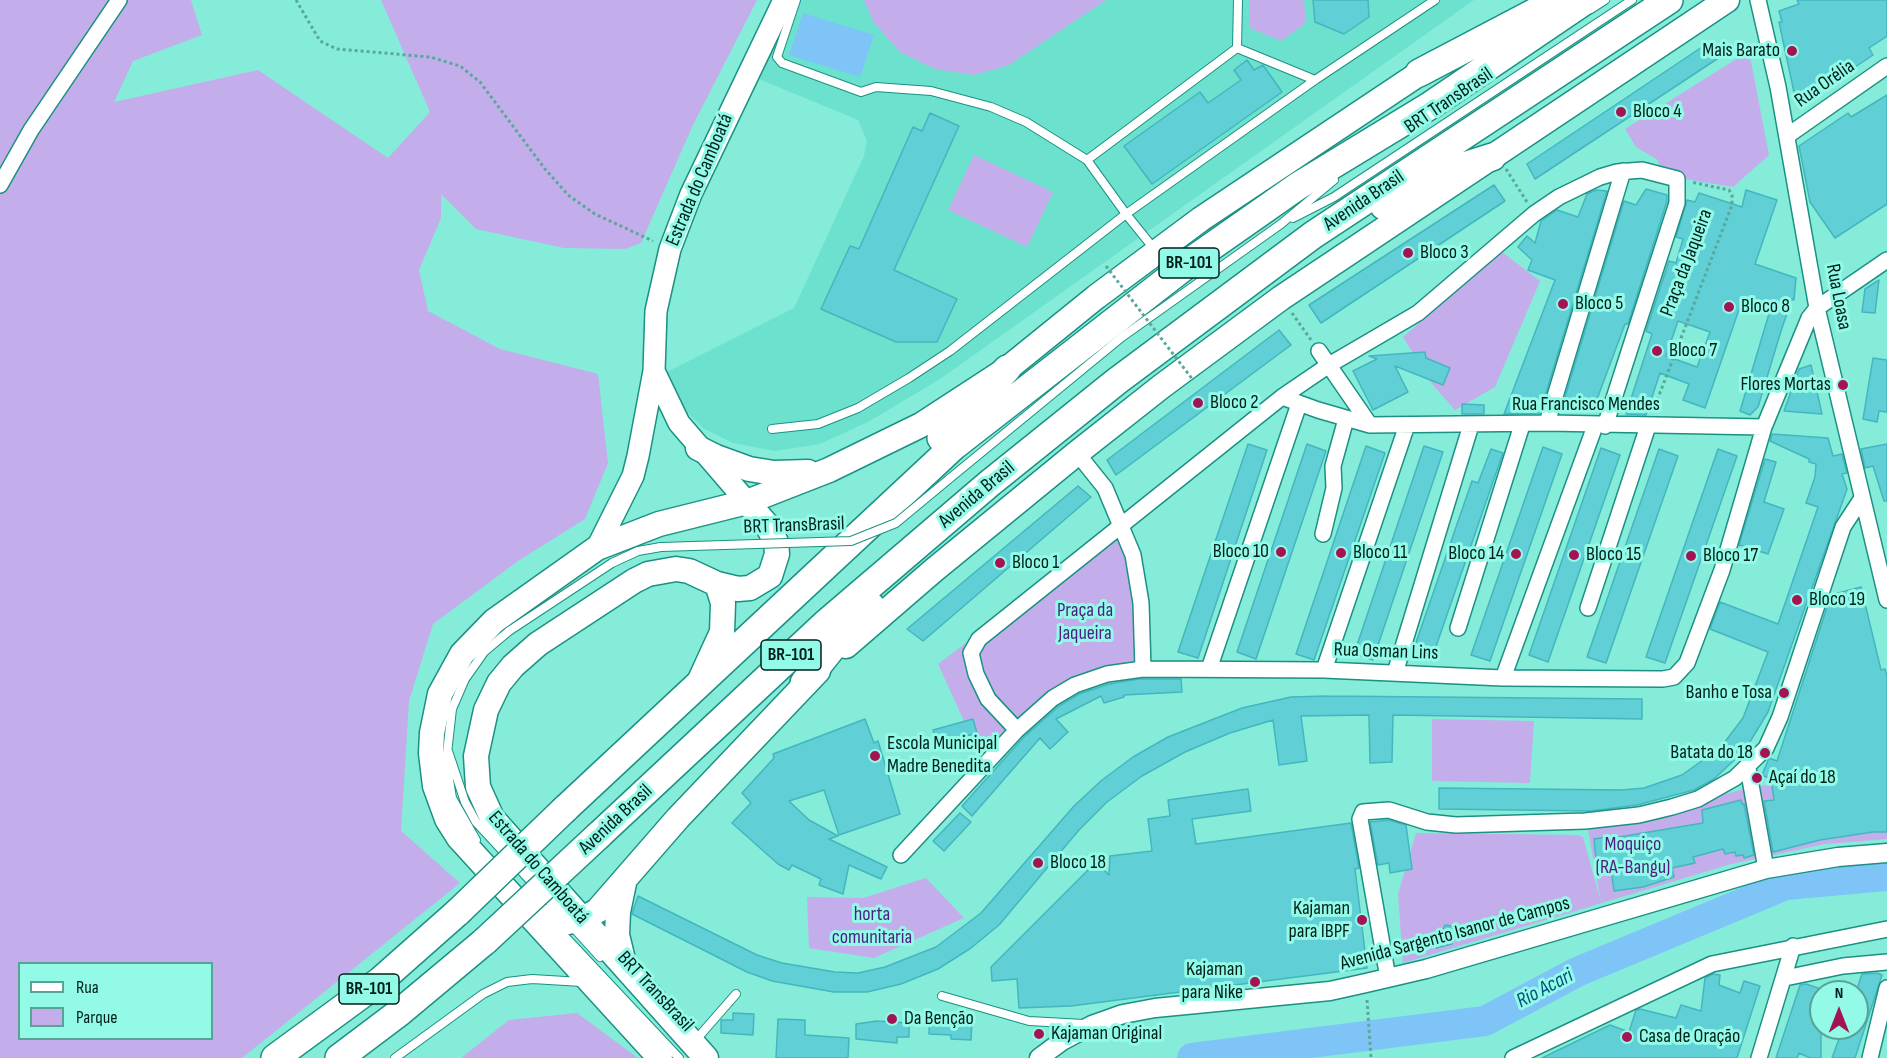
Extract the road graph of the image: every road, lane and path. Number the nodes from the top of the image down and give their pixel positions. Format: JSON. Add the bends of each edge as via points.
{"nodes":[{"id":1,"x":119,"y":0,"type":"edge"},
{"id":2,"x":296,"y":0,"type":"edge"},
{"id":3,"x":784,"y":0,"type":"edge"},
{"id":4,"x":796,"y":0,"type":"edge"},
{"id":5,"x":1238,"y":0,"type":"edge"},
{"id":6,"x":1435,"y":0,"type":"edge"},
{"id":7,"x":1530,"y":0,"type":"edge"},
{"id":8,"x":1558,"y":0,"type":"edge"},
{"id":9,"x":1605,"y":0,"type":"edge"},
{"id":10,"x":1632,"y":0,"type":"edge"},
{"id":11,"x":1669,"y":0,"type":"edge"},
{"id":12,"x":1727,"y":0,"type":"edge"},
{"id":13,"x":1758,"y":0,"type":"edge"},
{"id":14,"x":1585,"y":7,"type":"edge"},
{"id":15,"x":1535,"y":46,"type":"dead end"},
{"id":16,"x":1237,"y":48,"type":"junction"},
{"id":17,"x":1887,"y":66,"type":"edge"},
{"id":18,"x":1419,"y":73,"type":"junction"},
{"id":19,"x":1315,"y":80,"type":"junction"},
{"id":20,"x":1406,"y":132,"type":"dead end"},
{"id":21,"x":1787,"y":136,"type":"junction"},
{"id":22,"x":1494,"y":155,"type":"junction"},
{"id":23,"x":1087,"y":160,"type":"junction"},
{"id":24,"x":1623,"y":171,"type":"junction"},
{"id":25,"x":1346,"y":172,"type":"dead end"},
{"id":26,"x":1677,"y":179,"type":"junction"},
{"id":27,"x":0,"y":185,"type":"edge"},
{"id":28,"x":1126,"y":214,"type":"junction"},
{"id":29,"x":1534,"y":214,"type":"junction"},
{"id":30,"x":1281,"y":224,"type":"junction"},
{"id":31,"x":670,"y":249,"type":"junction"},
{"id":32,"x":1156,"y":252,"type":"junction"},
{"id":33,"x":1887,"y":260,"type":"edge"},
{"id":34,"x":1106,"y":266,"type":"dead end"},
{"id":35,"x":1281,"y":298,"type":"junction"},
{"id":36,"x":1817,"y":308,"type":"junction"},
{"id":37,"x":1204,"y":317,"type":"junction"},
{"id":38,"x":1319,"y":351,"type":"joint"},
{"id":39,"x":1329,"y":365,"type":"junction"},
{"id":40,"x":1007,"y":369,"type":"junction"},
{"id":41,"x":654,"y":371,"type":"junction"},
{"id":42,"x":1192,"y":380,"type":"dead end"},
{"id":43,"x":1282,"y":397,"type":"junction"},
{"id":44,"x":1299,"y":404,"type":"junction"},
{"id":45,"x":1346,"y":419,"type":"junction"},
{"id":46,"x":1547,"y":423,"type":"junction"},
{"id":47,"x":1370,"y":424,"type":"junction"},
{"id":48,"x":1407,"y":424,"type":"junction"},
{"id":49,"x":1471,"y":425,"type":"junction"},
{"id":50,"x":1522,"y":425,"type":"junction"},
{"id":51,"x":1600,"y":426,"type":"junction"},
{"id":52,"x":1648,"y":426,"type":"junction"},
{"id":53,"x":1764,"y":427,"type":"junction"},
{"id":54,"x":772,"y":429,"type":"dead end"},
{"id":55,"x":698,"y":447,"type":"junction"},
{"id":56,"x":1077,"y":453,"type":"junction"},
{"id":57,"x":829,"y":470,"type":"junction"},
{"id":58,"x":990,"y":483,"type":"junction"},
{"id":59,"x":1862,"y":498,"type":"junction"},
{"id":60,"x":747,"y":502,"type":"junction"},
{"id":61,"x":1122,"y":525,"type":"junction"},
{"id":62,"x":1323,"y":534,"type":"dead end"},
{"id":63,"x":597,"y":548,"type":"junction"},
{"id":64,"x":823,"y":568,"type":"junction"},
{"id":65,"x":717,"y":584,"type":"junction"},
{"id":66,"x":1887,"y":600,"type":"edge"},
{"id":67,"x":1588,"y":608,"type":"dead end"},
{"id":68,"x":1458,"y":628,"type":"dead end"},
{"id":69,"x":1143,"y":669,"type":"junction"},
{"id":70,"x":1209,"y":669,"type":"junction"},
{"id":71,"x":1324,"y":670,"type":"junction"},
{"id":72,"x":1395,"y":674,"type":"junction"},
{"id":73,"x":1503,"y":678,"type":"junction"},
{"id":74,"x":804,"y":684,"type":"junction"},
{"id":75,"x":697,"y":688,"type":"junction"},
{"id":76,"x":1017,"y":730,"type":"junction"},
{"id":77,"x":447,"y":749,"type":"junction"},
{"id":78,"x":1748,"y":768,"type":"junction"},
{"id":79,"x":1887,"y":853,"type":"edge"},
{"id":80,"x":901,"y":855,"type":"dead end"},
{"id":81,"x":1766,"y":869,"type":"junction"},
{"id":82,"x":511,"y":880,"type":"dead end"},
{"id":83,"x":625,"y":881,"type":"junction"},
{"id":84,"x":523,"y":901,"type":"junction"},
{"id":85,"x":573,"y":923,"type":"junction"},
{"id":86,"x":1887,"y":929,"type":"edge"},
{"id":87,"x":1793,"y":946,"type":"junction"},
{"id":88,"x":1887,"y":962,"type":"edge"},
{"id":89,"x":612,"y":976,"type":"junction"},
{"id":90,"x":1388,"y":978,"type":"junction"},
{"id":91,"x":1785,"y":978,"type":"junction"},
{"id":92,"x":1887,"y":988,"type":"edge"},
{"id":93,"x":736,"y":994,"type":"dead end"},
{"id":94,"x":942,"y":996,"type":"dead end"},
{"id":95,"x":1367,"y":1009,"type":"dead end"},
{"id":96,"x":1092,"y":1025,"type":"junction"},
{"id":97,"x":689,"y":1051,"type":"edge"},
{"id":98,"x":1538,"y":1054,"type":"edge"},
{"id":99,"x":1371,"y":1056,"type":"edge"},
{"id":100,"x":275,"y":1058,"type":"edge"},
{"id":101,"x":339,"y":1058,"type":"edge"},
{"id":102,"x":395,"y":1058,"type":"edge"},
{"id":103,"x":660,"y":1058,"type":"edge"},
{"id":104,"x":1039,"y":1058,"type":"edge"},
{"id":105,"x":1513,"y":1058,"type":"edge"},
{"id":106,"x":1759,"y":1058,"type":"edge"},
{"id":107,"x":1870,"y":1058,"type":"edge"}],
"edges":[{"from":1,"to":27,"type":"street","via":[[31,130]]},
{"from":2,"to":31,"type":"path","via":[[320,41],[337,49],[430,57],[460,66],[480,82],[568,195],[595,214]]},
{"from":3,"to":31,"type":"main road","name":"Estrada do Camboatá","via":[[691,194]]},
{"from":4,"to":23,"type":"lane","via":[[777,57],[782,63],[861,92],[876,87],[932,91],[991,108],[1026,122]]},
{"from":5,"to":16,"type":"lane"},
{"from":6,"to":19,"type":"lane"},
{"from":7,"to":18,"type":"main road"},
{"from":8,"to":18,"type":"highway"},
{"from":9,"to":14,"type":"lane"},
{"from":10,"to":30,"type":"lane","name":"BRT TransBrasil","via":[[1334,197]]},
{"from":11,"to":37,"type":"highway","name":"Avenida Brasil","number":"BR-101","via":[[1370,196]]},
{"from":12,"to":22,"type":"main road","name":"Avenida Brasil"},
{"from":13,"to":21,"type":"street","name":"Rua Loasa"},
{"from":14,"to":64,"type":"highway","number":"BR-101","via":[[1298,186],[1188,263],[954,446]]},
{"from":15,"to":20,"type":"lane","name":"BRT TransBrasil"},
{"from":16,"to":19,"type":"lane"},
{"from":16,"to":23,"type":"lane"},
{"from":17,"to":21,"type":"street","name":"Rua Orélia"},
{"from":18,"to":32,"type":"main road"},
{"from":19,"to":28,"type":"lane"},
{"from":21,"to":36,"type":"street","name":"Rua Loasa"},
{"from":22,"to":29,"type":"path"},
{"from":22,"to":35,"type":"main road","name":"Avenida Brasil"},
{"from":22,"to":37,"type":"highway","via":[[1448,171],[1404,195]]},
{"from":23,"to":28,"type":"lane"},
{"from":24,"to":26,"type":"street","via":[[1642,170]]},
{"from":24,"to":29,"type":"street","via":[[1582,185]]},
{"from":24,"to":46,"type":"street"},
{"from":25,"to":30,"type":"lane","name":"BRT TransBrasil"},
{"from":26,"to":51,"type":"street","via":[[1675,213]]},
{"from":26,"to":52,"type":"path","name":"Praça da Jaqueira","via":[[1729,190],[1732,199]]},
{"from":28,"to":32,"type":"lane"},
{"from":28,"to":54,"type":"lane","via":[[950,351],[909,378],[858,408],[818,424]]},
{"from":29,"to":39,"type":"street","via":[[1419,313]]},
{"from":30,"to":77,"type":"lane","name":"BRT TransBrasil","bridge":true,"via":[[1122,337],[896,524],[851,541],[661,547],[638,551],[612,563],[496,641],[474,665],[458,694]]},
{"from":31,"to":41,"type":"main road","name":"Estrada do Camboatá","via":[[656,311]]},
{"from":32,"to":40,"type":"main road"},
{"from":33,"to":36,"type":"street"},
{"from":34,"to":42,"type":"path","bridge":true},
{"from":35,"to":38,"type":"path"},
{"from":35,"to":56,"type":"main road","name":"Avenida Brasil"},
{"from":36,"to":53,"type":"street","via":[[1802,332]]},
{"from":36,"to":59,"type":"street","name":"Rua Loasa"},
{"from":37,"to":58,"type":"highway","name":"Avenida Brasil","number":"BR-101"},
{"from":38,"to":39,"type":"street"},
{"from":39,"to":43,"type":"street"},
{"from":39,"to":47,"type":"street"},
{"from":40,"to":57,"type":"main road","name":"Estrada do Camboatá","via":[[921,425]]},
{"from":40,"to":64,"type":"highway"},
{"from":41,"to":55,"type":"main road","name":"Estrada do Camboatá","via":[[680,423]]},
{"from":41,"to":63,"type":"main road","name":"Estrada do Camboatá","via":[[633,476]]},
{"from":43,"to":44,"type":"street","name":"Rua Francisco Mendes"},
{"from":43,"to":61,"type":"street"},
{"from":44,"to":45,"type":"street","name":"Rua Francisco Mendes"},
{"from":44,"to":70,"type":"street"},
{"from":45,"to":47,"type":"street","name":"Rua Francisco Mendes"},
{"from":45,"to":62,"type":"street","via":[[1333,466],[1334,488]]},
{"from":46,"to":50,"type":"street","name":"Rua Francisco Mendes"},
{"from":46,"to":51,"type":"street","name":"Rua Francisco Mendes"},
{"from":47,"to":48,"type":"street","name":"Rua Francisco Mendes"},
{"from":48,"to":49,"type":"street","name":"Rua Francisco Mendes"},
{"from":48,"to":71,"type":"street"},
{"from":49,"to":50,"type":"street","name":"Rua Francisco Mendes"},
{"from":49,"to":72,"type":"street"},
{"from":50,"to":68,"type":"street"},
{"from":51,"to":52,"type":"street","name":"Rua Francisco Mendes"},
{"from":51,"to":73,"type":"street"},
{"from":52,"to":53,"type":"street","name":"Rua Francisco Mendes"},
{"from":52,"to":67,"type":"street"},
{"from":53,"to":73,"type":"street","name":"Rua Osman Lins","via":[[1722,570],[1681,672],[1663,680]]},
{"from":55,"to":57,"type":"main road","via":[[749,469],[774,473]]},
{"from":55,"to":60,"type":"main road","name":"Estrada do Camboatá"},
{"from":56,"to":61,"type":"street","via":[[1105,488]]},
{"from":56,"to":74,"type":"main road","name":"Avenida Brasil","via":[[934,570]]},
{"from":57,"to":60,"type":"main road","name":"Estrada do Camboatá"},
{"from":58,"to":74,"type":"highway","via":[[952,528],[847,629]]},
{"from":58,"to":101,"type":"highway","name":"Avenida Brasil","number":"BR-101","bridge":true,"via":[[825,624],[485,941]]},
{"from":59,"to":66,"type":"street","name":"Rua Loasa"},
{"from":59,"to":78,"type":"street","via":[[1843,527],[1780,717],[1766,748]]},
{"from":60,"to":63,"type":"main road","name":"Estrada do Camboatá","via":[[659,524]]},
{"from":60,"to":65,"type":"main road","name":"Estrada do Camboatá","via":[[773,533],[775,565],[770,576],[750,588]]},
{"from":61,"to":69,"type":"street","via":[[1138,579]]},
{"from":61,"to":76,"type":"street","via":[[973,646],[972,661],[982,689]]},
{"from":63,"to":84,"type":"main road","name":"Estrada do Camboatá","via":[[472,641],[449,673],[434,714],[432,771],[447,819],[459,838]]},
{"from":64,"to":75,"type":"highway","number":"BR-101"},
{"from":65,"to":75,"type":"main road","via":[[723,603],[722,632]]},
{"from":65,"to":85,"type":"main road","name":"Estrada do Camboatá","via":[[699,574],[676,569],[661,570],[634,581],[521,658],[499,683],[486,710],[476,756],[482,798]]},
{"from":69,"to":70,"type":"street","name":"Rua Osman Lins"},
{"from":69,"to":76,"type":"street","name":"Rua Osman Lins","via":[[1107,674],[1075,685],[1053,698]]},
{"from":70,"to":71,"type":"street","name":"Rua Osman Lins"},
{"from":71,"to":72,"type":"street","name":"Rua Osman Lins"},
{"from":72,"to":73,"type":"street","name":"Rua Osman Lins"},
{"from":74,"to":83,"type":"main road","name":"Avenida Brasil","via":[[678,818]]},
{"from":75,"to":100,"type":"highway","number":"BR-101","bridge":true,"via":[[380,981]]},
{"from":76,"to":80,"type":"street","name":"Rua Osman Lins"},
{"from":77,"to":82,"type":"lane","name":"BRT TransBrasil","via":[[448,783],[459,814],[488,856]]},
{"from":77,"to":85,"type":"lane","name":"BRT TransBrasil","via":[[476,822]]},
{"from":78,"to":81,"type":"street"},
{"from":78,"to":90,"type":"street","via":[[1698,799],[1655,812],[1602,819],[1456,825],[1427,822],[1389,810],[1363,812],[1360,819]]},
{"from":79,"to":81,"type":"street","name":"Avenida Sargento Isanor de Campos"},
{"from":81,"to":90,"type":"street","name":"Avenida Sargento Isanor de Campos"},
{"from":83,"to":85,"type":"main road","name":"Avenida Brasil","via":[[597,911]]},
{"from":83,"to":89,"type":"main road"},
{"from":84,"to":85,"type":"main road"},
{"from":84,"to":89,"type":"main road","name":"Estrada do Camboatá"},
{"from":85,"to":89,"type":"main road","name":"Estrada do Camboatá"},
{"from":85,"to":89,"type":"lane","name":"BRT TransBrasil"},
{"from":86,"to":87,"type":"street"},
{"from":87,"to":91,"type":"street"},
{"from":87,"to":98,"type":"street","via":[[1712,964]]},
{"from":88,"to":91,"type":"street"},
{"from":89,"to":97,"type":"main road","name":"Estrada do Camboatá"},
{"from":89,"to":102,"type":"lane","via":[[507,982],[483,994]]},
{"from":89,"to":103,"type":"main road","name":"Estrada do Camboatá"},
{"from":90,"to":96,"type":"street","name":"Avenida Sargento Isanor de Campos","via":[[1330,991],[1155,1008]]},
{"from":91,"to":106,"type":"street"},
{"from":92,"to":107,"type":"street"},
{"from":93,"to":97,"type":"lane"},
{"from":94,"to":96,"type":"lane","via":[[1029,1021]]},
{"from":95,"to":99,"type":"path"},
{"from":96,"to":104,"type":"street","name":"Avenida Sargento Isanor de Campos"},
{"from":98,"to":105,"type":"street"}]}
